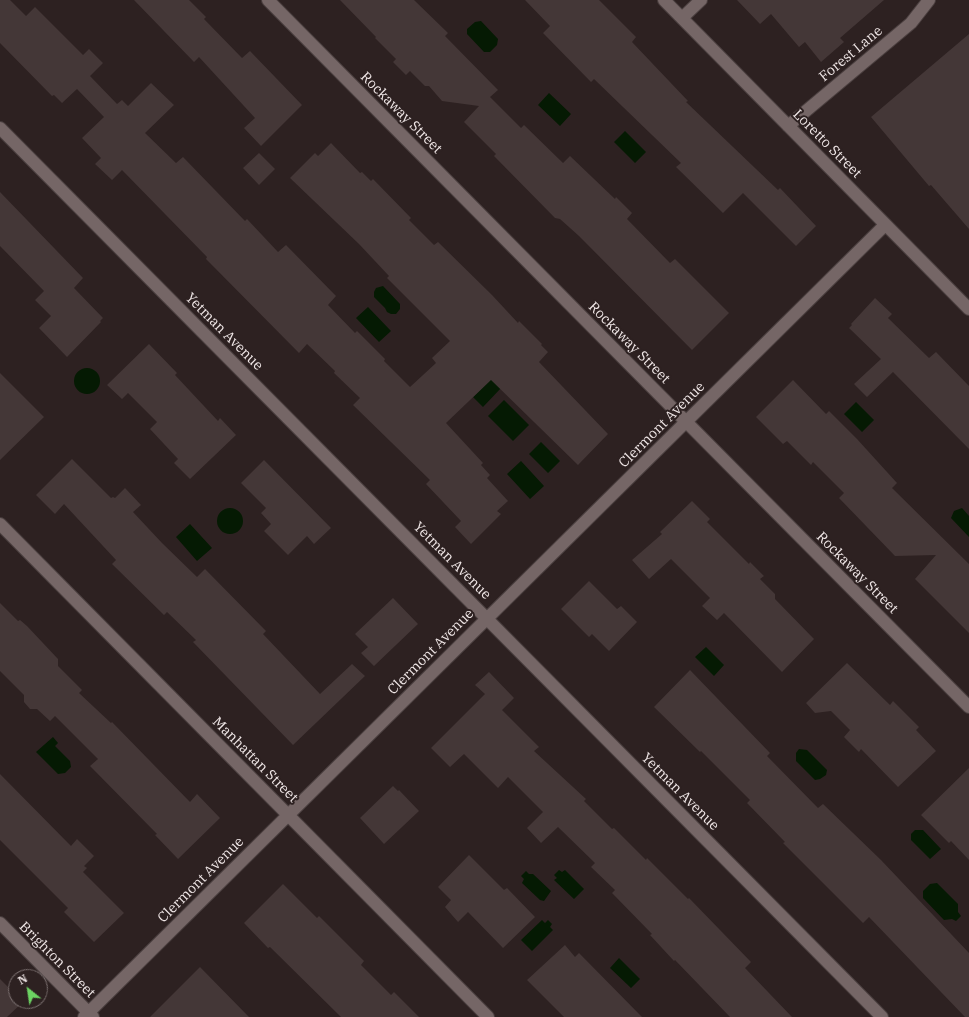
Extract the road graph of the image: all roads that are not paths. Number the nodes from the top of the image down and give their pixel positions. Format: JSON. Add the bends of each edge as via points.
{"nodes":[{"id":1,"x":268,"y":0,"type":"edge"},
{"id":2,"x":664,"y":0,"type":"edge"},
{"id":3,"x":701,"y":0,"type":"edge"},
{"id":4,"x":928,"y":0,"type":"edge"},
{"id":5,"x":682,"y":18,"type":"junction"},
{"id":6,"x":788,"y":126,"type":"junction"},
{"id":7,"x":0,"y":128,"type":"edge"},
{"id":8,"x":885,"y":225,"type":"junction"},
{"id":9,"x":969,"y":309,"type":"edge"},
{"id":10,"x":686,"y":422,"type":"junction"},
{"id":11,"x":0,"y":524,"type":"edge"},
{"id":12,"x":487,"y":618,"type":"junction"},
{"id":13,"x":969,"y":707,"type":"edge"},
{"id":14,"x":288,"y":815,"type":"junction"},
{"id":15,"x":0,"y":923,"type":"edge"},
{"id":16,"x":89,"y":1015,"type":"edge"},
{"id":17,"x":488,"y":1017,"type":"edge"},
{"id":18,"x":882,"y":1017,"type":"edge"}],
"edges":[{"from":1,"to":10,"type":"street","name":"Rockaway Street"},
{"from":2,"to":5,"type":"street","name":"Loretto Street"},
{"from":3,"to":5,"type":"street"},
{"from":4,"to":6,"type":"street","name":"Forest Lane","via":[[910,23]]},
{"from":5,"to":6,"type":"street","name":"Loretto Street"},
{"from":6,"to":8,"type":"street","name":"Loretto Street"},
{"from":7,"to":12,"type":"street","name":"Yetman Avenue"},
{"from":8,"to":9,"type":"street","name":"Loretto Street"},
{"from":8,"to":10,"type":"street","name":"Clermont Avenue"},
{"from":10,"to":12,"type":"street","name":"Clermont Avenue"},
{"from":10,"to":13,"type":"street","name":"Rockaway Street"},
{"from":11,"to":14,"type":"street","name":"Manhattan Street"},
{"from":12,"to":14,"type":"street","name":"Clermont Avenue"},
{"from":12,"to":18,"type":"street","name":"Yetman Avenue"},
{"from":14,"to":16,"type":"street","name":"Clermont Avenue"},
{"from":14,"to":17,"type":"street","name":"Manhattan Street"},
{"from":15,"to":16,"type":"street","name":"Brighton Street"}]}
